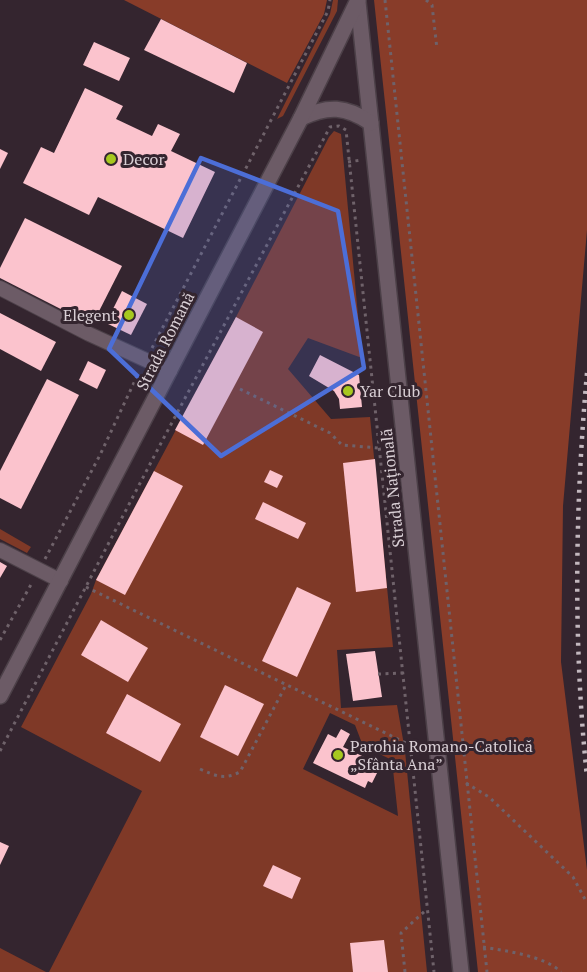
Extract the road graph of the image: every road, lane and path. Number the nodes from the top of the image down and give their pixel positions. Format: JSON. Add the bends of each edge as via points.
{"nodes":[{"id":1,"x":330,"y":0,"type":"edge"},
{"id":2,"x":385,"y":0,"type":"edge"},
{"id":3,"x":426,"y":0,"type":"edge"},
{"id":4,"x":358,"y":1,"type":"edge"},
{"id":5,"x":436,"y":49,"type":"dead end"},
{"id":6,"x":301,"y":118,"type":"junction"},
{"id":7,"x":371,"y":123,"type":"junction"},
{"id":8,"x":0,"y":288,"type":"edge"},
{"id":9,"x":145,"y":360,"type":"junction"},
{"id":10,"x":170,"y":371,"type":"junction"},
{"id":11,"x":240,"y":389,"type":"dead end"},
{"id":12,"x":379,"y":448,"type":"junction"},
{"id":13,"x":0,"y":550,"type":"edge"},
{"id":14,"x":39,"y":571,"type":"junction"},
{"id":15,"x":61,"y":581,"type":"junction"},
{"id":16,"x":86,"y":587,"type":"junction"},
{"id":17,"x":0,"y":640,"type":"edge"},
{"id":18,"x":403,"y":673,"type":"junction"},
{"id":19,"x":378,"y":674,"type":"dead end"},
{"id":20,"x":286,"y":685,"type":"junction"},
{"id":21,"x":0,"y":696,"type":"edge"},
{"id":22,"x":411,"y":745,"type":"junction"},
{"id":23,"x":0,"y":751,"type":"edge"},
{"id":24,"x":200,"y":769,"type":"dead end"},
{"id":25,"x":465,"y":783,"type":"junction"},
{"id":26,"x":587,"y":903,"type":"edge"},
{"id":27,"x":428,"y":909,"type":"junction"},
{"id":28,"x":483,"y":947,"type":"junction"},
{"id":29,"x":405,"y":972,"type":"edge"},
{"id":30,"x":434,"y":972,"type":"edge"},
{"id":31,"x":461,"y":972,"type":"edge"},
{"id":32,"x":486,"y":972,"type":"edge"},
{"id":33,"x":561,"y":972,"type":"edge"}],
"edges":[{"from":1,"to":9,"type":"path","via":[[292,82]]},
{"from":2,"to":25,"type":"path"},
{"from":3,"to":5,"type":"path","via":[[432,5]]},
{"from":4,"to":6,"type":"street","name":"Strada Romană"},
{"from":4,"to":7,"type":"street","name":"Strada Națională"},
{"from":6,"to":7,"type":"street","via":[[322,110],[344,110]]},
{"from":6,"to":10,"type":"street","name":"Strada Romană"},
{"from":7,"to":31,"type":"street","name":"Strada Națională"},
{"from":8,"to":9,"type":"street"},
{"from":9,"to":10,"type":"street"},
{"from":9,"to":14,"type":"path"},
{"from":10,"to":15,"type":"street","name":"Strada Romană"},
{"from":11,"to":12,"type":"path","via":[[330,433],[342,446]]},
{"from":12,"to":16,"type":"path","via":[[345,130],[330,127]]},
{"from":12,"to":18,"type":"path"},
{"from":13,"to":14,"type":"street"},
{"from":14,"to":15,"type":"street"},
{"from":14,"to":17,"type":"path"},
{"from":15,"to":21,"type":"street","name":"Strada Romană"},
{"from":16,"to":20,"type":"path"},
{"from":16,"to":23,"type":"path"},
{"from":18,"to":19,"type":"path"},
{"from":18,"to":22,"type":"path"},
{"from":20,"to":22,"type":"path"},
{"from":20,"to":24,"type":"path","via":[[240,772],[228,778]]},
{"from":22,"to":27,"type":"path"},
{"from":25,"to":26,"type":"path","via":[[489,797],[558,861],[573,877]]},
{"from":25,"to":28,"type":"path"},
{"from":27,"to":29,"type":"path","via":[[400,933]]},
{"from":27,"to":30,"type":"path"},
{"from":28,"to":32,"type":"path"},
{"from":28,"to":33,"type":"path","via":[[554,965]]}]}
